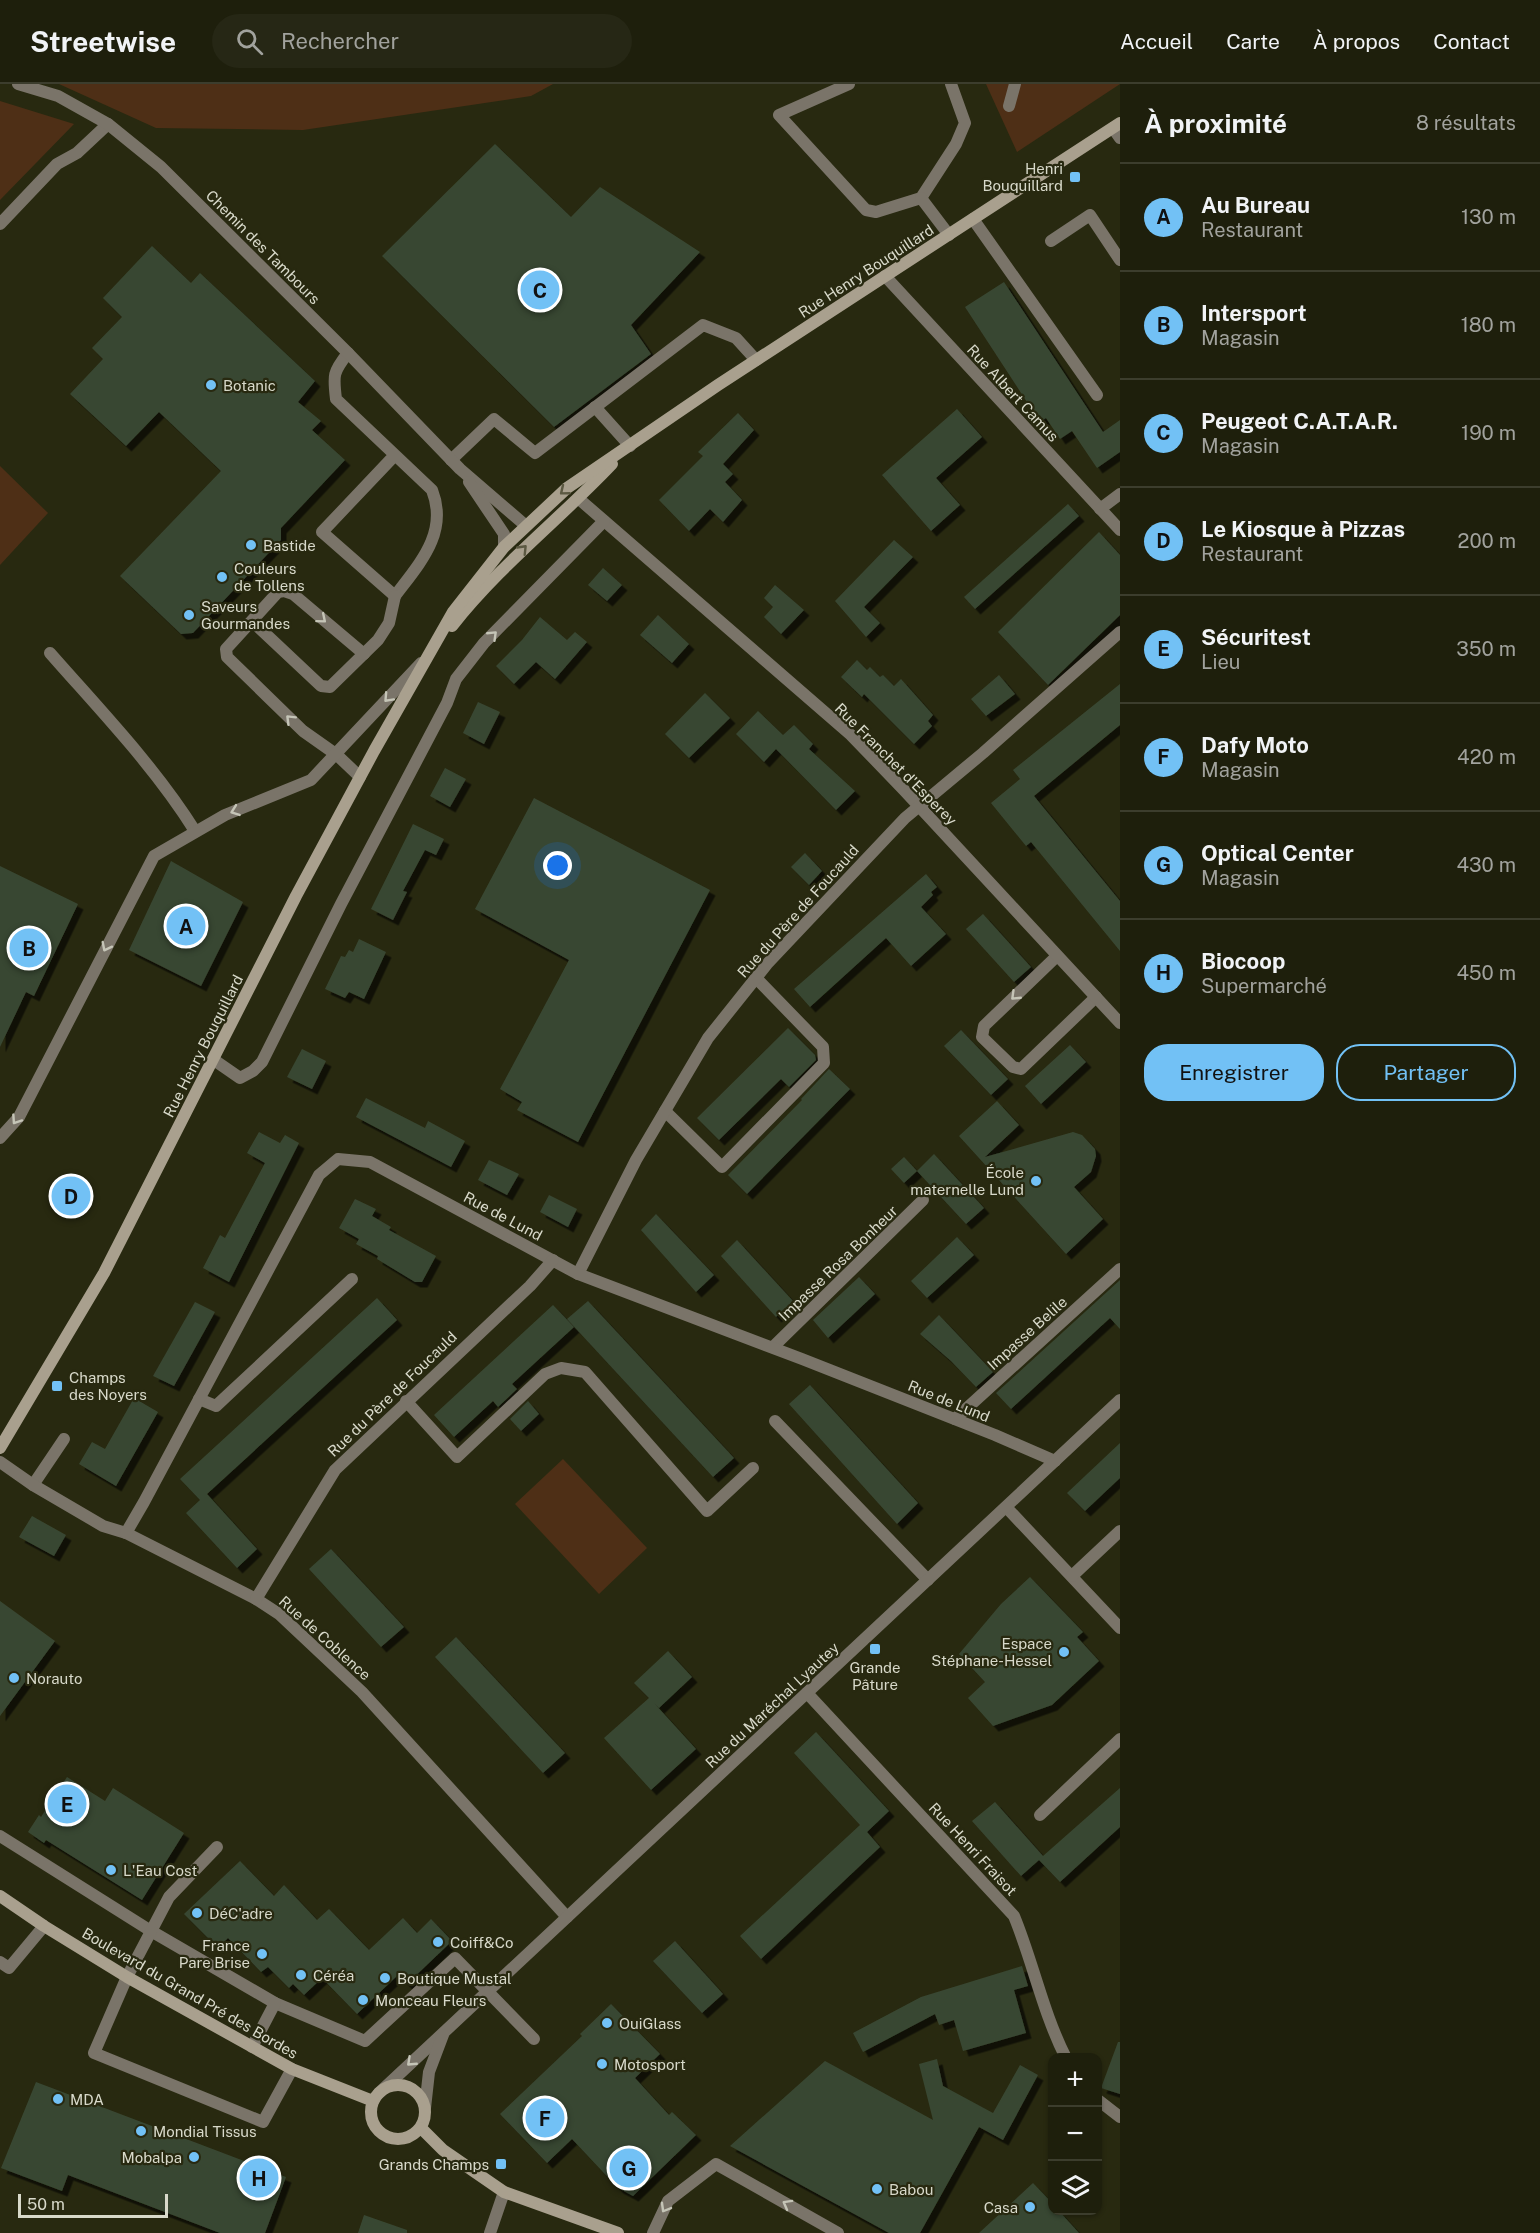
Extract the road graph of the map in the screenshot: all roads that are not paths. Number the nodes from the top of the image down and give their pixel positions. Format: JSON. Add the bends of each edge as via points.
{"nodes":[{"id":1,"x":18,"y":84,"type":"edge"},
{"id":2,"x":849,"y":84,"type":"edge"},
{"id":3,"x":951,"y":84,"type":"edge"},
{"id":4,"x":1015,"y":84,"type":"edge"},
{"id":5,"x":1009,"y":106,"type":"dead end"},
{"id":6,"x":108,"y":124,"type":"junction"},
{"id":7,"x":1118,"y":129,"type":"edge"},
{"id":8,"x":921,"y":198,"type":"junction"},
{"id":9,"x":973,"y":219,"type":"junction"},
{"id":10,"x":0,"y":224,"type":"edge"},
{"id":11,"x":949,"y":235,"type":"junction"},
{"id":12,"x":1052,"y":241,"type":"dead end"},
{"id":13,"x":1120,"y":260,"type":"edge"},
{"id":14,"x":885,"y":276,"type":"junction"},
{"id":15,"x":348,"y":353,"type":"junction"},
{"id":16,"x":756,"y":360,"type":"junction"},
{"id":17,"x":1097,"y":395,"type":"dead end"},
{"id":18,"x":596,"y":407,"type":"junction"},
{"id":19,"x":630,"y":446,"type":"junction"},
{"id":20,"x":395,"y":455,"type":"junction"},
{"id":21,"x":456,"y":464,"type":"junction"},
{"id":22,"x":1120,"y":494,"type":"edge"},
{"id":23,"x":579,"y":499,"type":"junction"},
{"id":24,"x":1100,"y":509,"type":"junction"},
{"id":25,"x":604,"y":521,"type":"junction"},
{"id":26,"x":525,"y":525,"type":"junction"},
{"id":27,"x":1120,"y":530,"type":"edge"},
{"id":28,"x":504,"y":547,"type":"junction"},
{"id":29,"x":395,"y":596,"type":"junction"},
{"id":30,"x":457,"y":619,"type":"junction"},
{"id":31,"x":252,"y":621,"type":"junction"},
{"id":32,"x":1120,"y":632,"type":"edge"},
{"id":33,"x":50,"y":654,"type":"dead end"},
{"id":34,"x":364,"y":654,"type":"junction"},
{"id":35,"x":428,"y":655,"type":"junction"},
{"id":36,"x":337,"y":755,"type":"junction"},
{"id":37,"x":360,"y":777,"type":"junction"},
{"id":38,"x":919,"y":806,"type":"junction"},
{"id":39,"x":195,"y":831,"type":"junction"},
{"id":40,"x":1057,"y":956,"type":"junction"},
{"id":41,"x":756,"y":978,"type":"junction"},
{"id":42,"x":1096,"y":997,"type":"junction"},
{"id":43,"x":1120,"y":1023,"type":"edge"},
{"id":44,"x":214,"y":1060,"type":"junction"},
{"id":45,"x":665,"y":1111,"type":"junction"},
{"id":46,"x":0,"y":1138,"type":"edge"},
{"id":47,"x":923,"y":1200,"type":"dead end"},
{"id":48,"x":553,"y":1260,"type":"junction"},
{"id":49,"x":1120,"y":1269,"type":"edge"},
{"id":50,"x":578,"y":1274,"type":"junction"},
{"id":51,"x":352,"y":1279,"type":"dead end"},
{"id":52,"x":773,"y":1347,"type":"junction"},
{"id":53,"x":199,"y":1399,"type":"junction"},
{"id":54,"x":1120,"y":1400,"type":"edge"},
{"id":55,"x":405,"y":1401,"type":"junction"},
{"id":56,"x":955,"y":1419,"type":"junction"},
{"id":57,"x":776,"y":1421,"type":"dead end"},
{"id":58,"x":64,"y":1439,"type":"dead end"},
{"id":59,"x":0,"y":1448,"type":"edge"},
{"id":60,"x":1055,"y":1461,"type":"junction"},
{"id":61,"x":0,"y":1462,"type":"edge"},
{"id":62,"x":753,"y":1468,"type":"dead end"},
{"id":63,"x":33,"y":1485,"type":"junction"},
{"id":64,"x":1006,"y":1507,"type":"junction"},
{"id":65,"x":1120,"y":1531,"type":"edge"},
{"id":66,"x":126,"y":1533,"type":"junction"},
{"id":67,"x":1072,"y":1576,"type":"junction"},
{"id":68,"x":928,"y":1580,"type":"junction"},
{"id":69,"x":256,"y":1599,"type":"junction"},
{"id":70,"x":1120,"y":1628,"type":"edge"},
{"id":71,"x":807,"y":1693,"type":"junction"},
{"id":72,"x":1120,"y":1739,"type":"edge"},
{"id":73,"x":1040,"y":1815,"type":"dead end"},
{"id":74,"x":1,"y":1839,"type":"edge"},
{"id":75,"x":217,"y":1847,"type":"dead end"},
{"id":76,"x":0,"y":1896,"type":"edge"},
{"id":77,"x":567,"y":1917,"type":"junction"},
{"id":78,"x":44,"y":1926,"type":"junction"},
{"id":79,"x":151,"y":1931,"type":"junction"},
{"id":80,"x":0,"y":1962,"type":"edge"},
{"id":81,"x":127,"y":1977,"type":"junction"},
{"id":82,"x":487,"y":1992,"type":"junction"},
{"id":83,"x":275,"y":2002,"type":"junction"},
{"id":84,"x":445,"y":2031,"type":"junction"},
{"id":85,"x":534,"y":2040,"type":"dead end"},
{"id":86,"x":252,"y":2047,"type":"junction"},
{"id":87,"x":1063,"y":2053,"type":"edge"},
{"id":88,"x":292,"y":2069,"type":"junction"},
{"id":89,"x":376,"y":2097,"type":"junction"},
{"id":90,"x":1102,"y":2103,"type":"edge"},
{"id":91,"x":425,"y":2108,"type":"junction"},
{"id":92,"x":1120,"y":2117,"type":"edge"},
{"id":93,"x":421,"y":2128,"type":"junction"},
{"id":94,"x":504,"y":2192,"type":"junction"},
{"id":95,"x":490,"y":2233,"type":"edge"},
{"id":96,"x":618,"y":2233,"type":"edge"},
{"id":97,"x":653,"y":2233,"type":"edge"},
{"id":98,"x":838,"y":2233,"type":"edge"}],
"edges":[{"from":1,"to":6,"type":"street","name":"Chemin des Tambours","via":[[58,96]]},
{"from":2,"to":8,"type":"street","via":[[778,115],[867,210],[876,212]]},
{"from":3,"to":8,"type":"street","via":[[965,123]]},
{"from":4,"to":5,"type":"street"},
{"from":6,"to":10,"type":"street","via":[[77,153],[57,164]]},
{"from":6,"to":15,"type":"street","name":"Chemin des Tambours","via":[[161,166]]},
{"from":7,"to":9,"type":"main road","name":"Rue Henry Bouquillard"},
{"from":8,"to":11,"type":"street"},
{"from":9,"to":11,"type":"main road","name":"Rue Henry Bouquillard"},
{"from":9,"to":17,"type":"street"},
{"from":11,"to":14,"type":"main road","name":"Rue Henry Bouquillard"},
{"from":12,"to":13,"type":"street","via":[[1090,214]]},
{"from":14,"to":16,"type":"main road","name":"Rue Henry Bouquillard"},
{"from":14,"to":24,"type":"street","name":"Rue Albert Camus"},
{"from":15,"to":20,"type":"street","via":[[336,369],[336,399]]},
{"from":15,"to":21,"type":"street","name":"Chemin des Tambours"},
{"from":16,"to":18,"type":"street","via":[[736,338],[703,325]]},
{"from":16,"to":19,"type":"main road","name":"Rue Henry Bouquillard"},
{"from":18,"to":19,"type":"street"},
{"from":18,"to":21,"type":"street","via":[[535,453],[494,419]]},
{"from":19,"to":23,"type":"main road","name":"Rue Henry Bouquillard"},
{"from":19,"to":26,"type":"main road","name":"Rue Henry Bouquillard","one_way":true,"via":[[567,488]]},
{"from":20,"to":29,"type":"street","via":[[432,490],[437,503],[428,552]]},
{"from":20,"to":29,"type":"street","via":[[322,532]]},
{"from":21,"to":26,"type":"street","name":"Chemin des Tambours"},
{"from":21,"to":28,"type":"street","name":"Chemin des Tambours","via":[[504,534]]},
{"from":22,"to":24,"type":"street"},
{"from":23,"to":25,"type":"street","name":"Rue Franchet d'Esperey"},
{"from":30,"to":23,"type":"main road","name":"Rue Henry Bouquillard","one_way":true,"via":[[541,531]]},
{"from":24,"to":27,"type":"street","name":"Rue Albert Camus"},
{"from":25,"to":38,"type":"street","name":"Rue Franchet d'Esperey","via":[[851,735]]},
{"from":44,"to":25,"type":"street","one_way":true,"via":[[240,1078],[262,1062],[456,679],[484,643]]},
{"from":26,"to":28,"type":"main road","name":"Rue Henry Bouquillard"},
{"from":26,"to":30,"type":"main road","name":"Rue Henry Bouquillard"},
{"from":28,"to":35,"type":"main road","name":"Rue Henry Bouquillard","via":[[453,612]]},
{"from":29,"to":34,"type":"street","via":[[389,623]]},
{"from":30,"to":35,"type":"main road","name":"Rue Henry Bouquillard"},
{"from":31,"to":34,"type":"street","one_way":true,"via":[[278,592],[284,591],[293,594]]},
{"from":31,"to":34,"type":"street","via":[[326,688]]},
{"from":36,"to":31,"type":"street","one_way":true,"via":[[303,731],[227,657],[226,649]]},
{"from":32,"to":38,"type":"street","name":"Rue du Père de Foucauld"},
{"from":33,"to":39,"type":"street","via":[[170,794]]},
{"from":35,"to":36,"type":"street","one_way":true},
{"from":35,"to":37,"type":"main road","name":"Rue Henry Bouquillard"},
{"from":36,"to":37,"type":"street"},
{"from":36,"to":39,"type":"street","one_way":true,"via":[[311,780],[225,814]]},
{"from":37,"to":44,"type":"main road","name":"Rue Henry Bouquillard"},
{"from":38,"to":40,"type":"street","name":"Rue Franchet d'Esperey"},
{"from":38,"to":41,"type":"street","name":"Rue du Père de Foucauld"},
{"from":39,"to":46,"type":"street","one_way":true,"via":[[154,856],[19,1117]]},
{"from":40,"to":42,"type":"street","name":"Rue Franchet d'Esperey"},
{"from":40,"to":42,"type":"street","one_way":true,"via":[[984,1026],[982,1036],[1013,1067],[1021,1069]]},
{"from":41,"to":45,"type":"street","name":"Rue du Père de Foucauld","via":[[708,1038]]},
{"from":41,"to":45,"type":"street","via":[[823,1047],[824,1063],[722,1167]]},
{"from":42,"to":43,"type":"street","name":"Rue Franchet d'Esperey"},
{"from":44,"to":59,"type":"main road","name":"Rue Henry Bouquillard","via":[[104,1273]]},
{"from":45,"to":50,"type":"street","name":"Rue du Père de Foucauld"},
{"from":47,"to":52,"type":"street","name":"Impasse Rosa Bonheur"},
{"from":48,"to":50,"type":"street","name":"Rue de Lund"},
{"from":48,"to":53,"type":"street","name":"Rue de Lund","via":[[370,1162],[338,1159],[319,1175]]},
{"from":48,"to":55,"type":"street","name":"Rue du Père de Foucauld"},
{"from":49,"to":56,"type":"street","name":"Impasse Belile"},
{"from":50,"to":52,"type":"street","name":"Rue de Lund"},
{"from":51,"to":53,"type":"street","via":[[216,1406]]},
{"from":52,"to":56,"type":"street","name":"Rue de Lund"},
{"from":53,"to":66,"type":"street","name":"Rue de Lund"},
{"from":54,"to":60,"type":"street","name":"Rue du Maréchal Lyautey"},
{"from":55,"to":62,"type":"street","via":[[457,1457],[545,1374],[561,1368],[585,1372],[708,1511]]},
{"from":55,"to":69,"type":"street","name":"Rue du Père de Foucauld","via":[[334,1470]]},
{"from":56,"to":60,"type":"street","name":"Rue de Lund"},
{"from":57,"to":68,"type":"street"},
{"from":58,"to":63,"type":"street"},
{"from":60,"to":64,"type":"street","name":"Rue du Maréchal Lyautey"},
{"from":61,"to":63,"type":"street","name":"Rue de Coblence"},
{"from":63,"to":66,"type":"street","name":"Rue de Coblence","via":[[103,1526]]},
{"from":64,"to":67,"type":"street"},
{"from":64,"to":68,"type":"street","name":"Rue du Maréchal Lyautey"},
{"from":65,"to":67,"type":"street"},
{"from":66,"to":69,"type":"street","name":"Rue de Coblence"},
{"from":67,"to":70,"type":"street"},
{"from":68,"to":71,"type":"street","name":"Rue du Maréchal Lyautey"},
{"from":69,"to":77,"type":"street","name":"Rue de Coblence","via":[[279,1614],[362,1692]]},
{"from":71,"to":77,"type":"street","name":"Rue du Maréchal Lyautey"},
{"from":71,"to":87,"type":"street","name":"Rue Henri Fraisot","via":[[1014,1916]]},
{"from":72,"to":73,"type":"street"},
{"from":74,"to":79,"type":"street"},
{"from":75,"to":79,"type":"street","via":[[169,1897]]},
{"from":76,"to":78,"type":"main road","name":"Boulevard du Grand Pré des Bordes"},
{"from":77,"to":82,"type":"street","name":"Rue du Maréchal Lyautey"},
{"from":78,"to":80,"type":"street","via":[[9,1968]]},
{"from":78,"to":81,"type":"main road","name":"Boulevard du Grand Pré des Bordes"},
{"from":79,"to":81,"type":"street"},
{"from":79,"to":83,"type":"street"},
{"from":81,"to":86,"type":"main road","name":"Boulevard du Grand Pré des Bordes"},
{"from":81,"to":88,"type":"street","via":[[94,2053],[263,2122]]},
{"from":82,"to":83,"type":"street","via":[[455,1958],[365,2041]]},
{"from":82,"to":84,"type":"street","name":"Rue du Maréchal Lyautey"},
{"from":82,"to":85,"type":"street"},
{"from":83,"to":86,"type":"street"},
{"from":84,"to":89,"type":"street","name":"Rue du Maréchal Lyautey","one_way":true},
{"from":84,"to":91,"type":"street","name":"Rue du Maréchal Lyautey","via":[[429,2072]]},
{"from":86,"to":88,"type":"main road","name":"Boulevard du Grand Pré des Bordes"},
{"from":88,"to":89,"type":"main road","name":"Boulevard du Grand Pré des Bordes"},
{"from":89,"to":91,"type":"main road","via":[[385,2088],[402,2085],[417,2093]]},
{"from":89,"to":93,"type":"main road","via":[[372,2119],[381,2134],[398,2140]]},
{"from":90,"to":92,"type":"street"},
{"from":91,"to":93,"type":"main road"},
{"from":93,"to":94,"type":"main road","via":[[442,2150]]},
{"from":94,"to":95,"type":"street"},
{"from":94,"to":96,"type":"main road"},
{"from":98,"to":97,"type":"street","one_way":true,"via":[[716,2164],[668,2201]]}]}
